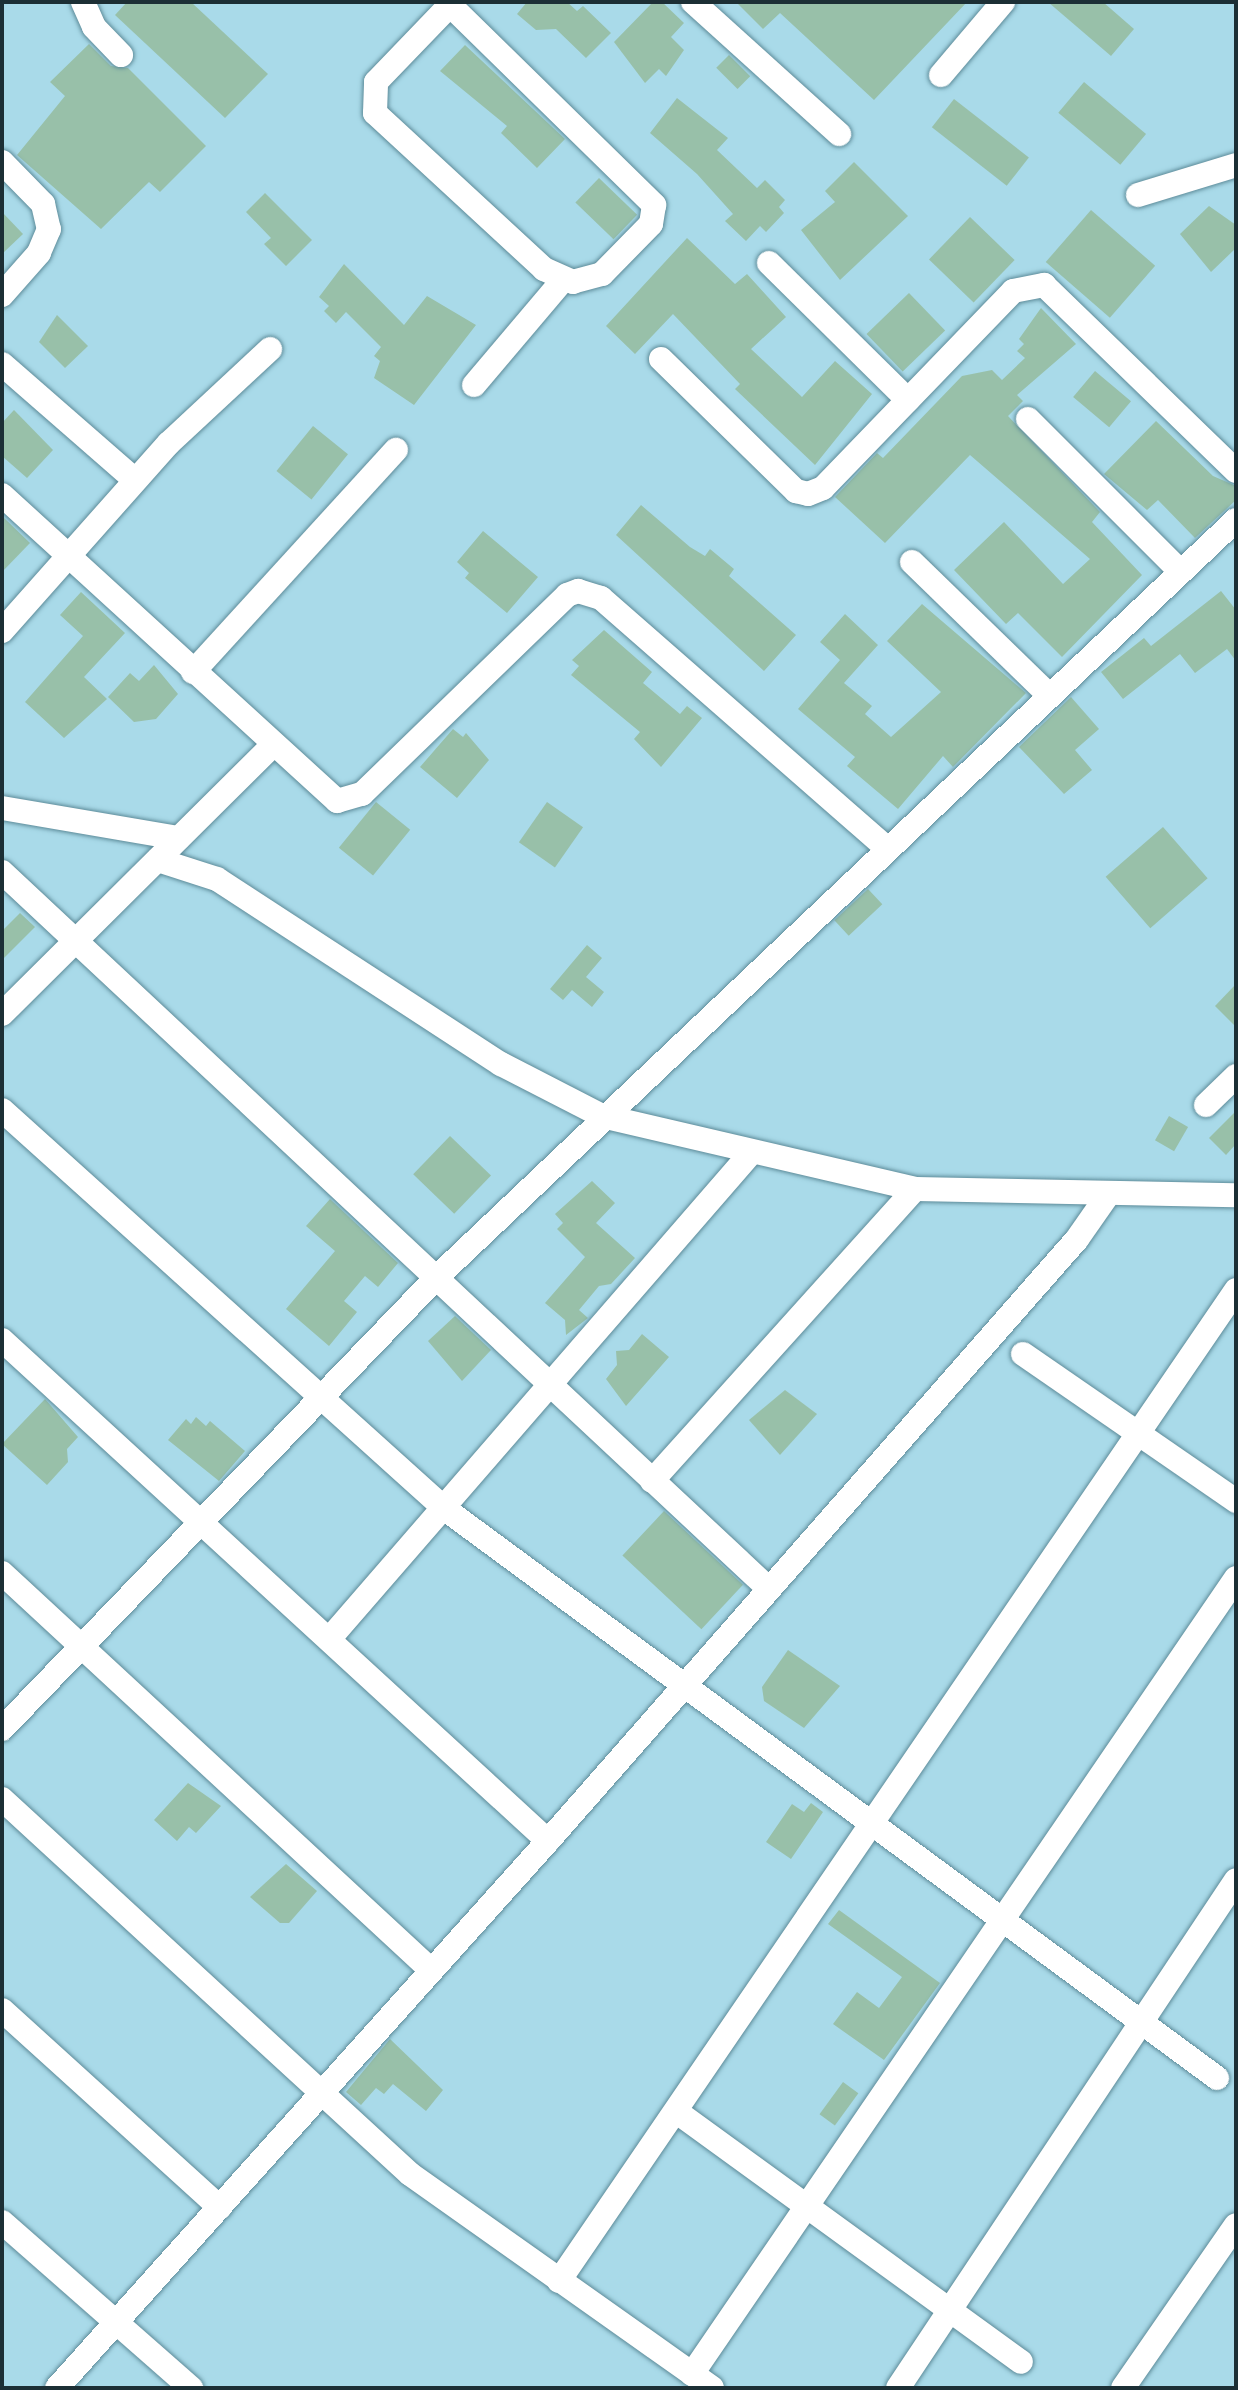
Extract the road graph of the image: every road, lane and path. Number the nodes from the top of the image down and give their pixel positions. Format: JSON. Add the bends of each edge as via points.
{"nodes":[{"id":1,"x":83,"y":2,"type":"edge"},
{"id":2,"x":693,"y":2,"type":"edge"},
{"id":3,"x":1003,"y":2,"type":"edge"},
{"id":4,"x":451,"y":4,"type":"edge"},
{"id":5,"x":121,"y":55,"type":"dead end"},
{"id":6,"x":941,"y":75,"type":"dead end"},
{"id":7,"x":839,"y":134,"type":"dead end"},
{"id":8,"x":2,"y":162,"type":"edge"},
{"id":9,"x":1236,"y":165,"type":"edge"},
{"id":10,"x":1138,"y":195,"type":"dead end"},
{"id":11,"x":769,"y":263,"type":"dead end"},
{"id":12,"x":563,"y":280,"type":"junction"},
{"id":13,"x":2,"y":295,"type":"edge"},
{"id":14,"x":270,"y":349,"type":"dead end"},
{"id":15,"x":661,"y":359,"type":"dead end"},
{"id":16,"x":2,"y":364,"type":"edge"},
{"id":17,"x":474,"y":385,"type":"dead end"},
{"id":18,"x":908,"y":400,"type":"junction"},
{"id":19,"x":1028,"y":419,"type":"dead end"},
{"id":20,"x":396,"y":450,"type":"dead end"},
{"id":21,"x":1236,"y":471,"type":"edge"},
{"id":22,"x":135,"y":480,"type":"junction"},
{"id":23,"x":2,"y":495,"type":"edge"},
{"id":24,"x":1236,"y":520,"type":"edge"},
{"id":25,"x":68,"y":557,"type":"junction"},
{"id":26,"x":912,"y":562,"type":"dead end"},
{"id":27,"x":1181,"y":572,"type":"junction"},
{"id":28,"x":2,"y":631,"type":"edge"},
{"id":29,"x":193,"y":672,"type":"junction"},
{"id":30,"x":1050,"y":696,"type":"junction"},
{"id":31,"x":272,"y":746,"type":"junction"},
{"id":32,"x":2,"y":808,"type":"edge"},
{"id":33,"x":178,"y":838,"type":"junction"},
{"id":34,"x":888,"y":849,"type":"junction"},
{"id":35,"x":158,"y":860,"type":"junction"},
{"id":36,"x":2,"y":872,"type":"edge"},
{"id":37,"x":74,"y":940,"type":"junction"},
{"id":38,"x":2,"y":1014,"type":"edge"},
{"id":39,"x":1236,"y":1076,"type":"edge"},
{"id":40,"x":1206,"y":1105,"type":"dead end"},
{"id":41,"x":2,"y":1110,"type":"edge"},
{"id":42,"x":602,"y":1116,"type":"junction"},
{"id":43,"x":750,"y":1154,"type":"junction"},
{"id":44,"x":915,"y":1189,"type":"junction"},
{"id":45,"x":1236,"y":1195,"type":"edge"},
{"id":46,"x":1107,"y":1196,"type":"junction"},
{"id":47,"x":436,"y":1278,"type":"junction"},
{"id":48,"x":1236,"y":1290,"type":"edge"},
{"id":49,"x":2,"y":1340,"type":"edge"},
{"id":50,"x":1023,"y":1354,"type":"dead end"},
{"id":51,"x":551,"y":1388,"type":"junction"},
{"id":52,"x":319,"y":1401,"type":"junction"},
{"id":53,"x":1137,"y":1432,"type":"junction"},
{"id":54,"x":652,"y":1481,"type":"junction"},
{"id":55,"x":1236,"y":1501,"type":"edge"},
{"id":56,"x":445,"y":1509,"type":"junction"},
{"id":57,"x":202,"y":1523,"type":"junction"},
{"id":58,"x":2,"y":1573,"type":"edge"},
{"id":59,"x":1236,"y":1578,"type":"edge"},
{"id":60,"x":769,"y":1589,"type":"junction"},
{"id":61,"x":331,"y":1637,"type":"junction"},
{"id":62,"x":82,"y":1647,"type":"junction"},
{"id":63,"x":684,"y":1686,"type":"junction"},
{"id":64,"x":2,"y":1729,"type":"edge"},
{"id":65,"x":2,"y":1799,"type":"edge"},
{"id":66,"x":871,"y":1827,"type":"junction"},
{"id":67,"x":548,"y":1841,"type":"junction"},
{"id":68,"x":1236,"y":1880,"type":"edge"},
{"id":69,"x":1002,"y":1922,"type":"junction"},
{"id":70,"x":431,"y":1970,"type":"junction"},
{"id":71,"x":2,"y":2010,"type":"edge"},
{"id":72,"x":1140,"y":2022,"type":"junction"},
{"id":73,"x":1217,"y":2078,"type":"dead end"},
{"id":74,"x":321,"y":2093,"type":"junction"},
{"id":75,"x":677,"y":2112,"type":"junction"},
{"id":76,"x":220,"y":2208,"type":"junction"},
{"id":77,"x":808,"y":2209,"type":"junction"},
{"id":78,"x":2,"y":2222,"type":"edge"},
{"id":79,"x":1236,"y":2225,"type":"edge"},
{"id":80,"x":559,"y":2281,"type":"junction"},
{"id":81,"x":951,"y":2310,"type":"junction"},
{"id":82,"x":114,"y":2321,"type":"junction"},
{"id":83,"x":1021,"y":2362,"type":"dead end"},
{"id":84,"x":702,"y":2381,"type":"edge"},
{"id":85,"x":57,"y":2388,"type":"edge"},
{"id":86,"x":191,"y":2388,"type":"edge"},
{"id":87,"x":898,"y":2388,"type":"edge"},
{"id":88,"x":1123,"y":2388,"type":"edge"}],
"edges":[{"from":1,"to":5,"type":"street","via":[[94,27]]},
{"from":2,"to":7,"type":"street"},
{"from":3,"to":6,"type":"street"},
{"from":4,"to":12,"type":"street","via":[[376,82],[372,106],[544,269]]},
{"from":4,"to":12,"type":"street","via":[[654,205],[651,224],[610,268],[583,281]]},
{"from":8,"to":13,"type":"street","via":[[43,204],[49,229],[39,253]]},
{"from":9,"to":10,"type":"street"},
{"from":11,"to":18,"type":"street"},
{"from":12,"to":17,"type":"street"},
{"from":14,"to":22,"type":"street"},
{"from":15,"to":18,"type":"street","via":[[802,493],[823,488]]},
{"from":16,"to":22,"type":"street"},
{"from":18,"to":21,"type":"street","via":[[1013,291],[1044,285]]},
{"from":19,"to":27,"type":"street"},
{"from":20,"to":29,"type":"street"},
{"from":22,"to":25,"type":"street"},
{"from":23,"to":25,"type":"street"},
{"from":24,"to":27,"type":"street"},
{"from":25,"to":28,"type":"street"},
{"from":25,"to":29,"type":"street"},
{"from":26,"to":30,"type":"street"},
{"from":27,"to":30,"type":"street"},
{"from":29,"to":31,"type":"street"},
{"from":30,"to":34,"type":"street"},
{"from":31,"to":33,"type":"street"},
{"from":31,"to":34,"type":"street","via":[[329,797],[355,800],[567,595],[590,592]]},
{"from":32,"to":33,"type":"street"},
{"from":33,"to":35,"type":"street"},
{"from":34,"to":42,"type":"street"},
{"from":35,"to":37,"type":"street"},
{"from":35,"to":42,"type":"street","via":[[217,879],[488,1055]]},
{"from":36,"to":37,"type":"street"},
{"from":37,"to":38,"type":"street"},
{"from":37,"to":47,"type":"street"},
{"from":39,"to":40,"type":"street"},
{"from":41,"to":52,"type":"street"},
{"from":42,"to":43,"type":"street"},
{"from":42,"to":47,"type":"street"},
{"from":43,"to":44,"type":"street"},
{"from":43,"to":51,"type":"street"},
{"from":44,"to":46,"type":"street"},
{"from":44,"to":54,"type":"street"},
{"from":45,"to":46,"type":"street"},
{"from":46,"to":60,"type":"street","via":[[1077,1239]]},
{"from":47,"to":51,"type":"street"},
{"from":47,"to":52,"type":"street"},
{"from":48,"to":53,"type":"street"},
{"from":49,"to":57,"type":"street"},
{"from":50,"to":53,"type":"street"},
{"from":51,"to":54,"type":"street"},
{"from":51,"to":56,"type":"street"},
{"from":52,"to":56,"type":"street"},
{"from":52,"to":57,"type":"street"},
{"from":53,"to":55,"type":"street"},
{"from":53,"to":66,"type":"street"},
{"from":54,"to":60,"type":"street"},
{"from":56,"to":61,"type":"street"},
{"from":56,"to":63,"type":"street"},
{"from":57,"to":61,"type":"street"},
{"from":57,"to":62,"type":"street"},
{"from":58,"to":62,"type":"street"},
{"from":59,"to":69,"type":"street"},
{"from":60,"to":63,"type":"street"},
{"from":61,"to":67,"type":"street"},
{"from":62,"to":64,"type":"street"},
{"from":62,"to":70,"type":"street"},
{"from":63,"to":66,"type":"street"},
{"from":63,"to":67,"type":"street"},
{"from":65,"to":74,"type":"street"},
{"from":66,"to":69,"type":"street"},
{"from":66,"to":75,"type":"street"},
{"from":67,"to":70,"type":"street"},
{"from":68,"to":72,"type":"street"},
{"from":69,"to":72,"type":"street"},
{"from":69,"to":77,"type":"street"},
{"from":70,"to":74,"type":"street"},
{"from":71,"to":76,"type":"street"},
{"from":72,"to":73,"type":"street"},
{"from":72,"to":81,"type":"street"},
{"from":74,"to":76,"type":"street"},
{"from":74,"to":80,"type":"street","via":[[410,2174]]},
{"from":75,"to":77,"type":"street"},
{"from":75,"to":80,"type":"street"},
{"from":76,"to":82,"type":"street"},
{"from":77,"to":81,"type":"street"},
{"from":77,"to":84,"type":"street"},
{"from":78,"to":82,"type":"street"},
{"from":79,"to":88,"type":"street"},
{"from":80,"to":84,"type":"street"},
{"from":81,"to":83,"type":"street"},
{"from":81,"to":87,"type":"street"},
{"from":82,"to":85,"type":"street"},
{"from":82,"to":86,"type":"street"}]}
